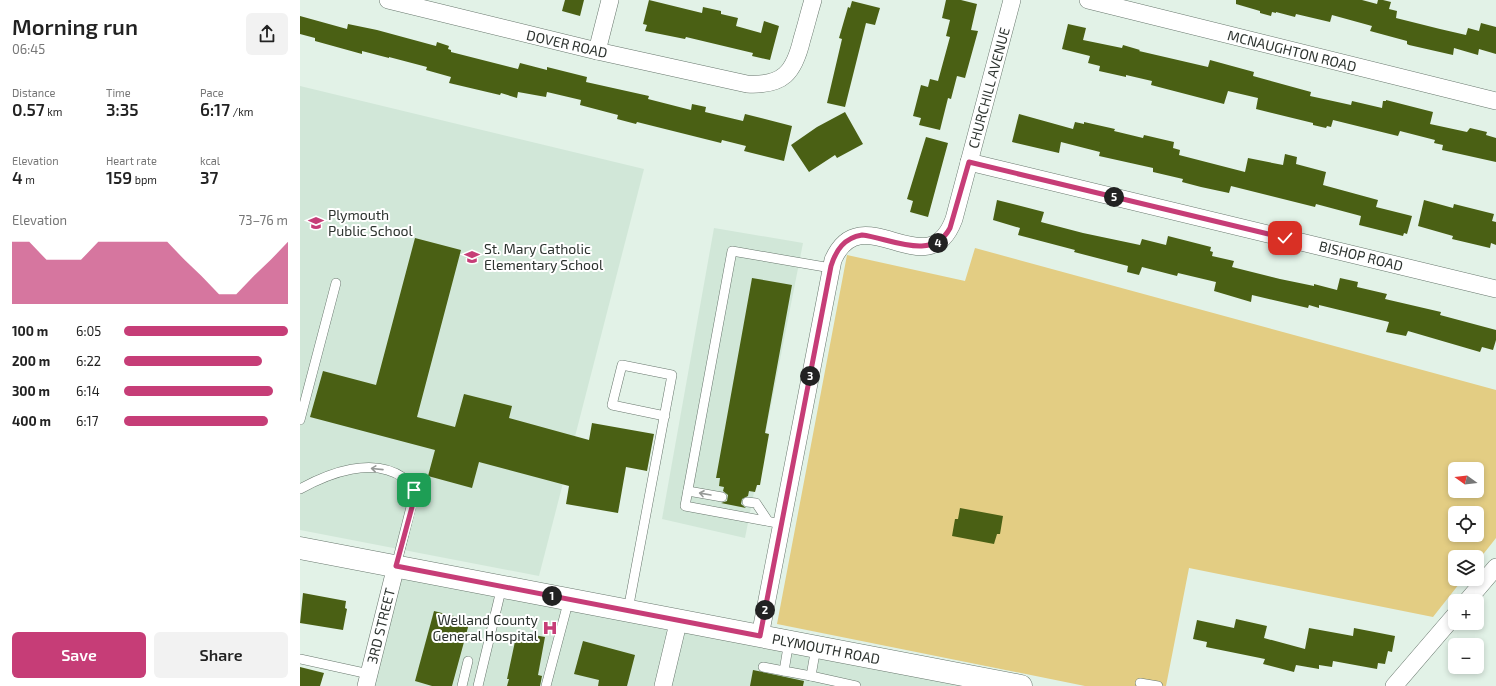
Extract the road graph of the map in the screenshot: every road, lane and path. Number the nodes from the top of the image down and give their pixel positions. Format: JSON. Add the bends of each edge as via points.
{"nodes":[{"id":1,"x":388,"y":0,"type":"edge"},
{"id":2,"x":610,"y":0,"type":"edge"},
{"id":3,"x":813,"y":0,"type":"edge"},
{"id":4,"x":1012,"y":0,"type":"edge"},
{"id":5,"x":1088,"y":0,"type":"edge"},
{"id":6,"x":597,"y":51,"type":"junction"},
{"id":7,"x":1496,"y":101,"type":"edge"},
{"id":8,"x":969,"y":162,"type":"junction"},
{"id":9,"x":831,"y":268,"type":"junction"},
{"id":10,"x":336,"y":283,"type":"dead end"},
{"id":11,"x":1496,"y":289,"type":"edge"},
{"id":12,"x":665,"y":416,"type":"junction"},
{"id":13,"x":300,"y":420,"type":"edge"},
{"id":14,"x":300,"y":489,"type":"edge"},
{"id":15,"x":688,"y":491,"type":"junction"},
{"id":16,"x":722,"y":497,"type":"dead end"},
{"id":17,"x":747,"y":502,"type":"dead end"},
{"id":18,"x":774,"y":523,"type":"junction"},
{"id":19,"x":300,"y":548,"type":"edge"},
{"id":20,"x":396,"y":566,"type":"junction"},
{"id":21,"x":1496,"y":567,"type":"edge"},
{"id":22,"x":502,"y":586,"type":"junction"},
{"id":23,"x":1473,"y":594,"type":"edge"},
{"id":24,"x":569,"y":599,"type":"junction"},
{"id":25,"x":628,"y":610,"type":"junction"},
{"id":26,"x":679,"y":620,"type":"junction"},
{"id":27,"x":1448,"y":623,"type":"edge"},
{"id":28,"x":760,"y":636,"type":"junction"},
{"id":29,"x":789,"y":641,"type":"junction"},
{"id":30,"x":816,"y":647,"type":"junction"},
{"id":31,"x":300,"y":659,"type":"edge"},
{"id":32,"x":468,"y":661,"type":"dead end"},
{"id":33,"x":763,"y":667,"type":"dead end"},
{"id":34,"x":784,"y":671,"type":"junction"},
{"id":35,"x":811,"y":676,"type":"junction"},
{"id":36,"x":367,"y":680,"type":"edge"},
{"id":37,"x":1140,"y":683,"type":"dead end"},
{"id":38,"x":462,"y":686,"type":"edge"},
{"id":39,"x":478,"y":686,"type":"edge"},
{"id":40,"x":546,"y":686,"type":"edge"},
{"id":41,"x":663,"y":686,"type":"edge"},
{"id":42,"x":856,"y":686,"type":"edge"},
{"id":43,"x":1019,"y":686,"type":"edge"},
{"id":44,"x":1158,"y":686,"type":"edge"},
{"id":45,"x":1394,"y":686,"type":"edge"}],
"edges":[{"from":1,"to":6,"type":"street","name":"DOVER ROAD"},
{"from":2,"to":6,"type":"street"},
{"from":3,"to":6,"type":"street","name":"DOVER ROAD","via":[[795,64],[785,76],[774,82],[747,84]]},
{"from":4,"to":8,"type":"street","name":"CHURCHILL AVENUE"},
{"from":5,"to":7,"type":"street","name":"MCNAUGHTON ROAD"},
{"from":8,"to":9,"type":"street","name":"CHURCHILL AVENUE","via":[[954,219],[942,240],[932,246],[920,247],[869,236],[854,236],[839,248]]},
{"from":8,"to":11,"type":"street","name":"BISHOP ROAD"},
{"from":9,"to":15,"type":"lane","via":[[732,251]]},
{"from":9,"to":18,"type":"street","name":"CHURCHILL AVENUE"},
{"from":10,"to":13,"type":"lane"},
{"from":12,"to":12,"type":"lane","via":[[672,375],[622,365],[612,405]]},
{"from":12,"to":25,"type":"lane"},
{"from":20,"to":14,"type":"lane","one_way":true,"via":[[414,490],[406,479],[392,471],[356,469],[333,473]]},
{"from":16,"to":15,"type":"lane","one_way":true},
{"from":15,"to":18,"type":"lane","via":[[686,506]]},
{"from":17,"to":18,"type":"lane","via":[[756,503]]},
{"from":18,"to":28,"type":"street","name":"CHURCHILL AVENUE"},
{"from":19,"to":20,"type":"street","name":"PLYMOUTH ROAD"},
{"from":20,"to":22,"type":"street","name":"PLYMOUTH ROAD"},
{"from":20,"to":36,"type":"street","name":"3RD STREET"},
{"from":21,"to":23,"type":"street"},
{"from":22,"to":24,"type":"street","name":"PLYMOUTH ROAD"},
{"from":22,"to":39,"type":"lane"},
{"from":24,"to":25,"type":"street","name":"PLYMOUTH ROAD"},
{"from":24,"to":40,"type":"lane"},
{"from":25,"to":26,"type":"street","name":"PLYMOUTH ROAD"},
{"from":26,"to":28,"type":"street","name":"PLYMOUTH ROAD"},
{"from":26,"to":41,"type":"street"},
{"from":27,"to":45,"type":"street"},
{"from":28,"to":29,"type":"street","name":"PLYMOUTH ROAD"},
{"from":29,"to":30,"type":"street","name":"PLYMOUTH ROAD"},
{"from":29,"to":34,"type":"lane"},
{"from":30,"to":35,"type":"lane"},
{"from":30,"to":43,"type":"street","name":"PLYMOUTH ROAD"},
{"from":31,"to":36,"type":"lane"},
{"from":32,"to":38,"type":"lane"},
{"from":33,"to":34,"type":"lane"},
{"from":34,"to":35,"type":"lane"},
{"from":35,"to":42,"type":"lane"},
{"from":37,"to":44,"type":"lane"}]}
